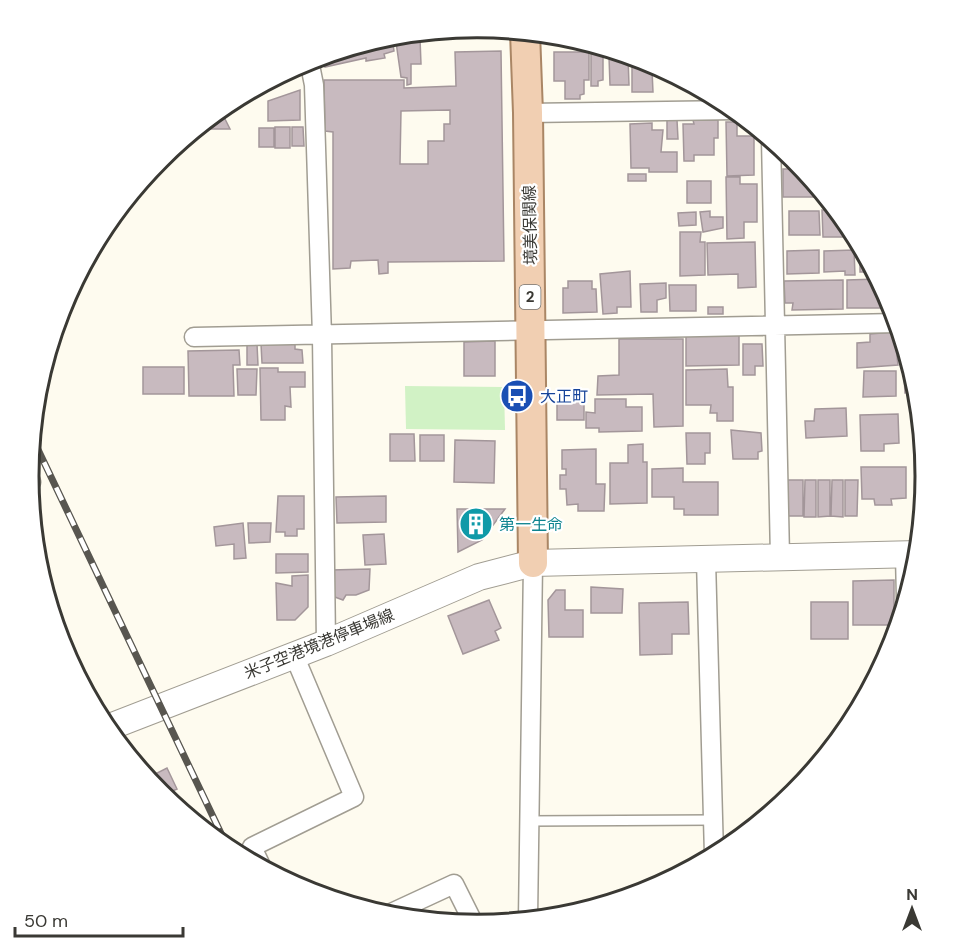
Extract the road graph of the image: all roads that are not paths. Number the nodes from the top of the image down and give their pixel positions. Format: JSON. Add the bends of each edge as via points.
{"nodes":[{"id":1,"x":525,"y":40,"type":"edge"},
{"id":2,"x":311,"y":70,"type":"edge"},
{"id":3,"x":719,"y":110,"type":"edge"},
{"id":4,"x":528,"y":113,"type":"junction"},
{"id":5,"x":771,"y":151,"type":"edge"},
{"id":6,"x":888,"y":323,"type":"edge"},
{"id":7,"x":775,"y":326,"type":"junction"},
{"id":8,"x":531,"y":329,"type":"junction"},
{"id":9,"x":322,"y":336,"type":"junction"},
{"id":10,"x":194,"y":337,"type":"dead end"},
{"id":11,"x":908,"y":554,"type":"edge"},
{"id":12,"x":780,"y":557,"type":"junction"},
{"id":13,"x":706,"y":560,"type":"junction"},
{"id":14,"x":533,"y":562,"type":"junction"},
{"id":15,"x":326,"y":643,"type":"junction"},
{"id":16,"x":294,"y":655,"type":"junction"},
{"id":17,"x":117,"y":724,"type":"edge"},
{"id":18,"x":714,"y":820,"type":"junction"},
{"id":19,"x":529,"y":821,"type":"junction"},
{"id":20,"x":714,"y":844,"type":"edge"},
{"id":21,"x":254,"y":853,"type":"edge"},
{"id":22,"x":404,"y":907,"type":"edge"},
{"id":23,"x":528,"y":911,"type":"edge"},
{"id":24,"x":469,"y":914,"type":"edge"}],
"edges":[{"from":1,"to":4,"type":"main road","name":"境美保関線","number":"2"},
{"from":2,"to":9,"type":"street"},
{"from":3,"to":4,"type":"street"},
{"from":4,"to":8,"type":"main road","name":"境美保関線","number":"2"},
{"from":5,"to":7,"type":"street"},
{"from":6,"to":7,"type":"street"},
{"from":7,"to":8,"type":"street"},
{"from":7,"to":12,"type":"street"},
{"from":8,"to":9,"type":"street"},
{"from":8,"to":14,"type":"main road","name":"境美保関線","number":"2"},
{"from":9,"to":10,"type":"street"},
{"from":9,"to":15,"type":"street"},
{"from":11,"to":12,"type":"main road","name":"米子空港境港停車場線"},
{"from":12,"to":13,"type":"main road","name":"米子空港境港停車場線"},
{"from":13,"to":14,"type":"main road","name":"米子空港境港停車場線"},
{"from":13,"to":18,"type":"street"},
{"from":14,"to":15,"type":"main road","name":"米子空港境港停車場線","via":[[478,577]]},
{"from":14,"to":19,"type":"street"},
{"from":15,"to":16,"type":"main road","name":"米子空港境港停車場線"},
{"from":16,"to":17,"type":"main road","name":"米子空港境港停車場線"},
{"from":16,"to":21,"type":"street","via":[[354,796],[252,848]]},
{"from":18,"to":19,"type":"lane"},
{"from":18,"to":20,"type":"street"},
{"from":19,"to":23,"type":"street"},
{"from":22,"to":24,"type":"street","via":[[454,884]]}]}
